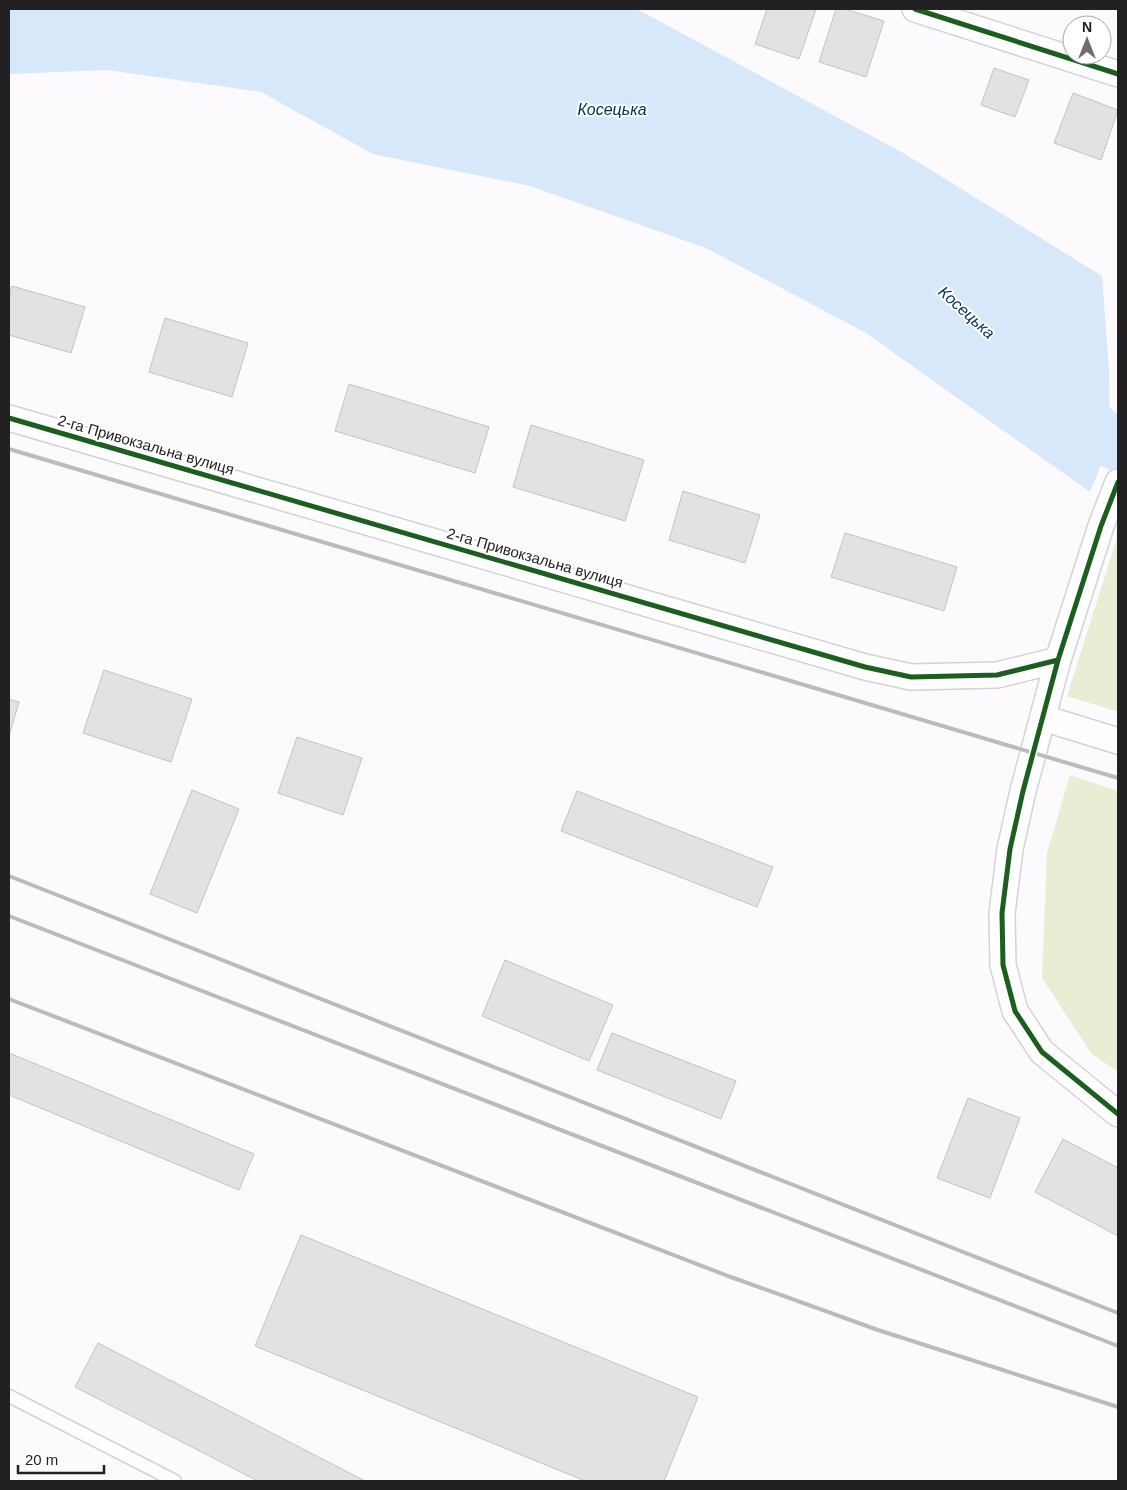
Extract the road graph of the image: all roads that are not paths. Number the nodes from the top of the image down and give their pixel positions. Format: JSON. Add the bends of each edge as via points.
{"nodes":[{"id":1,"x":915,"y":9,"type":"edge"},
{"id":2,"x":1118,"y":74,"type":"edge"},
{"id":3,"x":9,"y":418,"type":"edge"},
{"id":4,"x":1118,"y":482,"type":"edge"},
{"id":5,"x":1058,"y":660,"type":"junction"},
{"id":6,"x":1042,"y":718,"type":"junction"},
{"id":7,"x":1118,"y":741,"type":"edge"},
{"id":8,"x":1118,"y":1114,"type":"edge"},
{"id":9,"x":9,"y":1396,"type":"edge"},
{"id":10,"x":175,"y":1481,"type":"edge"}],
"edges":[{"from":1,"to":2,"type":"street"},
{"from":3,"to":5,"type":"street","name":"2-га Привокзальна вулиця","via":[[865,667],[911,677],[997,676]]},
{"from":4,"to":5,"type":"street"},
{"from":5,"to":6,"type":"street"},
{"from":6,"to":7,"type":"street"},
{"from":6,"to":8,"type":"street","via":[[1010,849],[1002,913],[1003,965],[1015,1011],[1042,1052]]},
{"from":9,"to":10,"type":"lane"}]}
